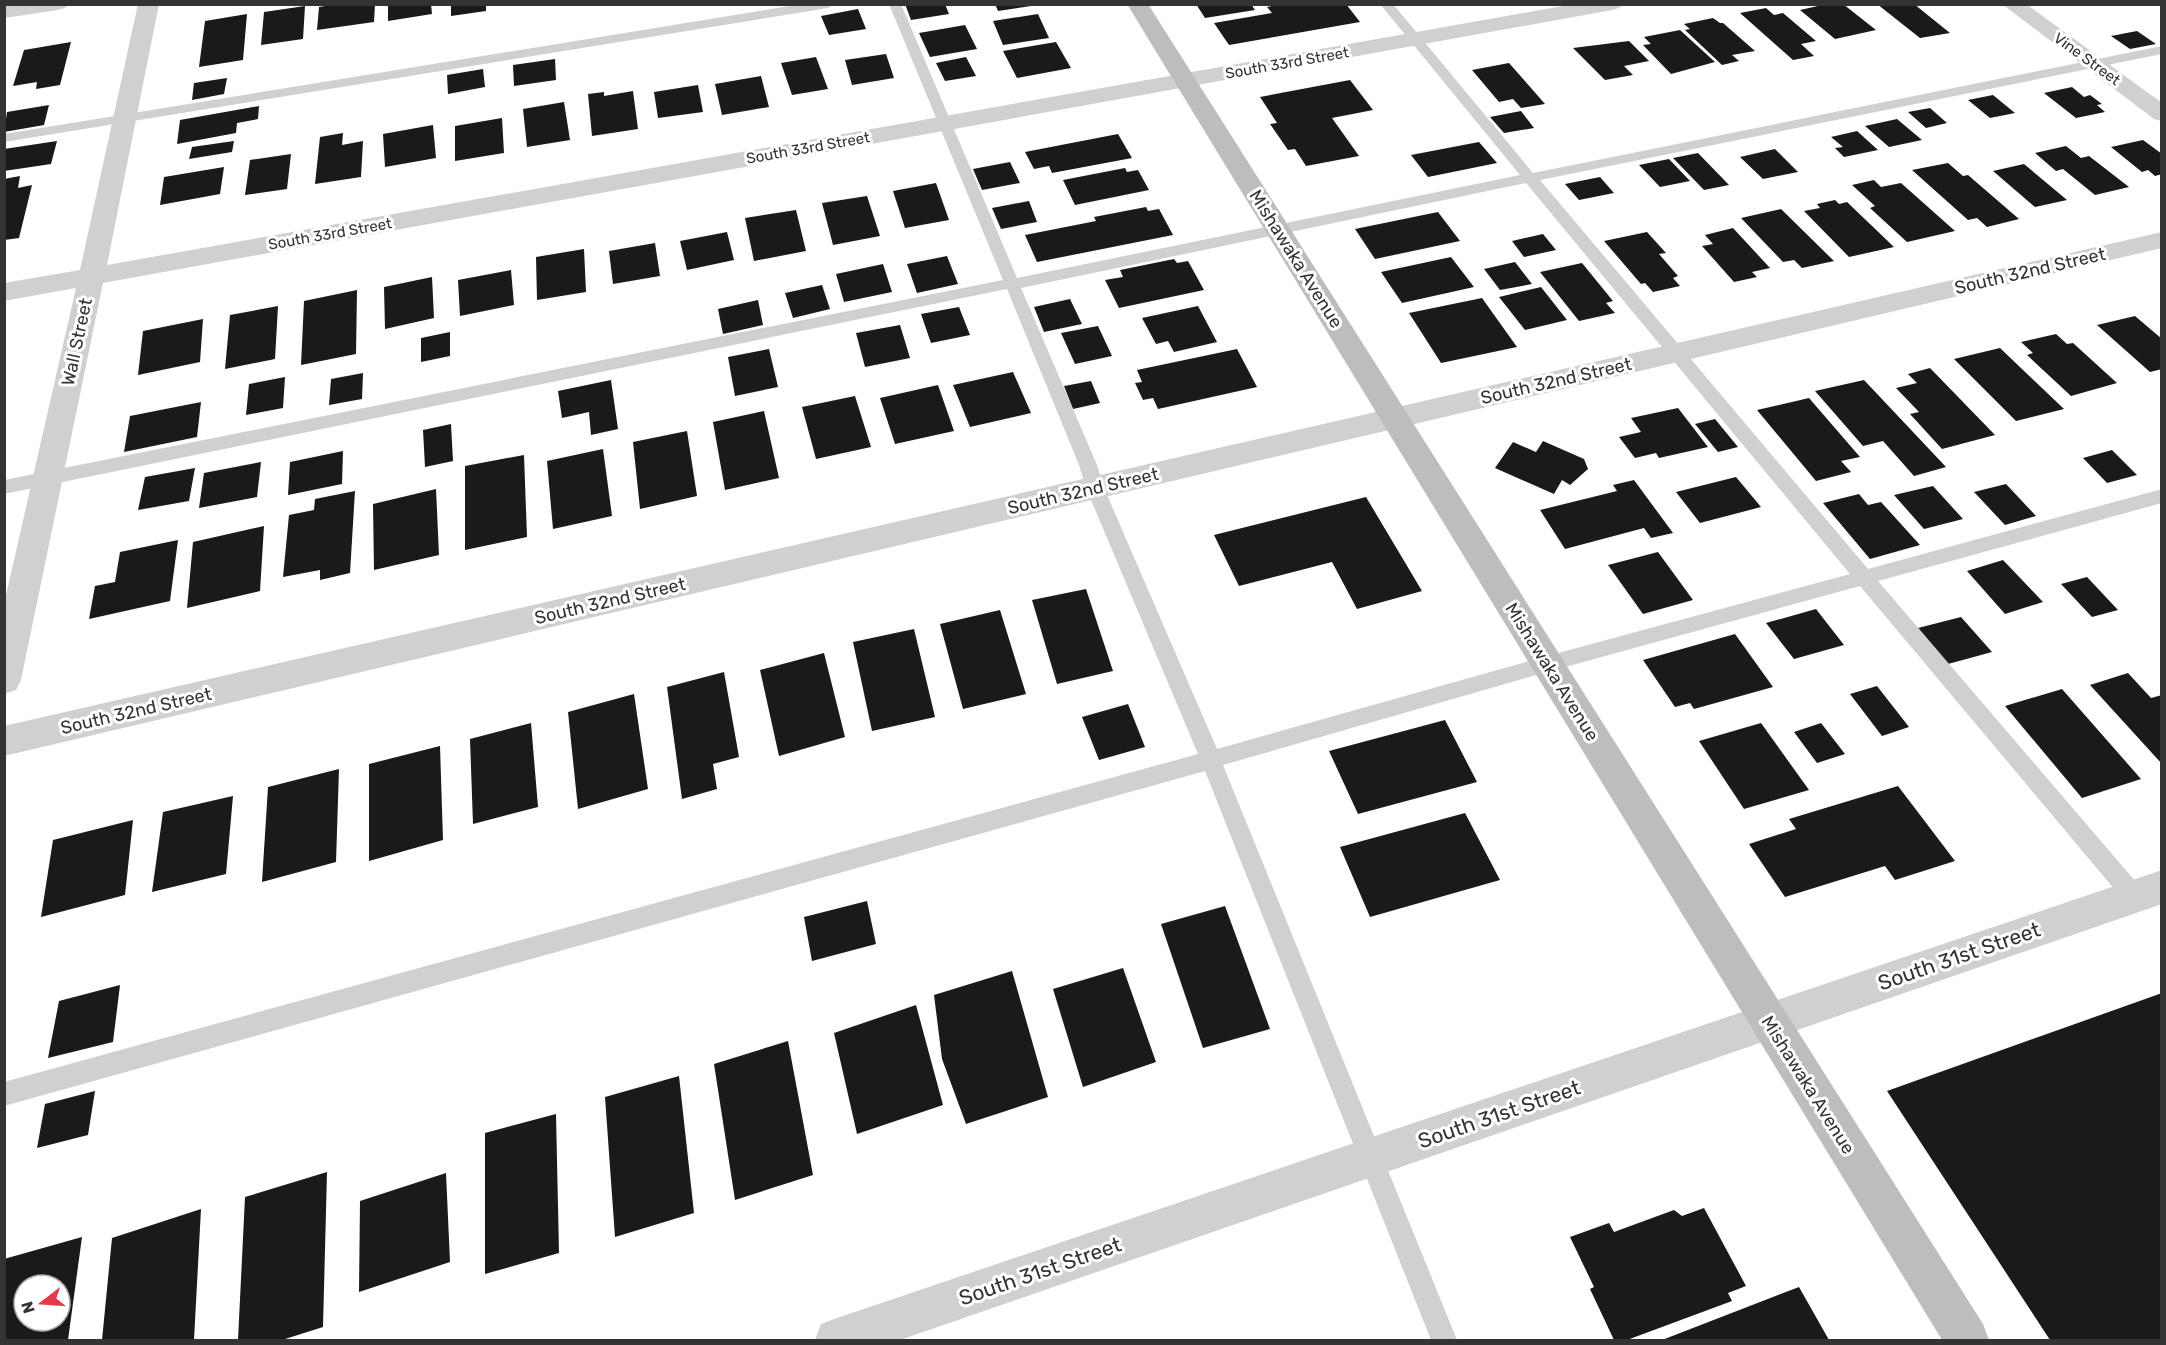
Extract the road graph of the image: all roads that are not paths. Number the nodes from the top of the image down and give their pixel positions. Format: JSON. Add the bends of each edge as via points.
{"nodes":[{"id":1,"x":58,"y":4,"type":"edge"},
{"id":2,"x":149,"y":4,"type":"edge"},
{"id":3,"x":828,"y":4,"type":"edge"},
{"id":4,"x":895,"y":4,"type":"edge"},
{"id":5,"x":1137,"y":4,"type":"edge"},
{"id":6,"x":1386,"y":4,"type":"edge"},
{"id":7,"x":1612,"y":4,"type":"edge"},
{"id":8,"x":2012,"y":4,"type":"edge"},
{"id":9,"x":4,"y":12,"type":"edge"},
{"id":10,"x":1415,"y":39,"type":"junction"},
{"id":11,"x":2162,"y":50,"type":"edge"},
{"id":12,"x":2094,"y":64,"type":"junction"},
{"id":13,"x":1185,"y":81,"type":"junction"},
{"id":14,"x":2162,"y":114,"type":"edge"},
{"id":15,"x":125,"y":118,"type":"junction"},
{"id":16,"x":945,"y":123,"type":"junction"},
{"id":17,"x":4,"y":138,"type":"edge"},
{"id":18,"x":1529,"y":178,"type":"junction"},
{"id":19,"x":1277,"y":229,"type":"junction"},
{"id":20,"x":2162,"y":240,"type":"edge"},
{"id":21,"x":91,"y":277,"type":"junction"},
{"id":22,"x":1012,"y":284,"type":"junction"},
{"id":23,"x":4,"y":292,"type":"edge"},
{"id":24,"x":1674,"y":353,"type":"junction"},
{"id":25,"x":1395,"y":419,"type":"junction"},
{"id":26,"x":48,"y":478,"type":"junction"},
{"id":27,"x":4,"y":487,"type":"edge"},
{"id":28,"x":1095,"y":488,"type":"junction"},
{"id":29,"x":2162,"y":496,"type":"edge"},
{"id":30,"x":1863,"y":579,"type":"junction"},
{"id":31,"x":1547,"y":664,"type":"junction"},
{"id":32,"x":4,"y":680,"type":"edge"},
{"id":33,"x":4,"y":741,"type":"edge"},
{"id":34,"x":1211,"y":760,"type":"junction"},
{"id":35,"x":2148,"y":892,"type":"edge"},
{"id":36,"x":1769,"y":1022,"type":"junction"},
{"id":37,"x":4,"y":1094,"type":"edge"},
{"id":38,"x":1369,"y":1158,"type":"junction"},
{"id":39,"x":837,"y":1341,"type":"edge"},
{"id":40,"x":1444,"y":1341,"type":"edge"},
{"id":41,"x":1967,"y":1341,"type":"edge"}],
"edges":[{"from":1,"to":9,"type":"street"},
{"from":2,"to":15,"type":"street","name":"Wall Street"},
{"from":3,"to":15,"type":"lane"},
{"from":4,"to":16,"type":"lane"},
{"from":5,"to":13,"type":"main road","name":"Mishawaka Avenue"},
{"from":6,"to":10,"type":"lane"},
{"from":7,"to":10,"type":"street","name":"South 33rd Street"},
{"from":8,"to":12,"type":"street","name":"Vine Street"},
{"from":10,"to":13,"type":"street","name":"South 33rd Street"},
{"from":10,"to":18,"type":"lane"},
{"from":11,"to":12,"type":"lane"},
{"from":12,"to":14,"type":"street","name":"Vine Street"},
{"from":12,"to":18,"type":"lane"},
{"from":13,"to":16,"type":"street","name":"South 33rd Street"},
{"from":13,"to":19,"type":"main road","name":"Mishawaka Avenue"},
{"from":15,"to":17,"type":"lane"},
{"from":15,"to":21,"type":"street","name":"Wall Street"},
{"from":16,"to":21,"type":"street","name":"South 33rd Street"},
{"from":16,"to":22,"type":"lane"},
{"from":18,"to":19,"type":"lane"},
{"from":18,"to":24,"type":"lane"},
{"from":19,"to":22,"type":"lane"},
{"from":19,"to":25,"type":"main road","name":"Mishawaka Avenue"},
{"from":20,"to":24,"type":"street","name":"South 32nd Street"},
{"from":21,"to":23,"type":"street","name":"South 33rd Street"},
{"from":21,"to":26,"type":"street","name":"Wall Street"},
{"from":22,"to":26,"type":"lane"},
{"from":22,"to":28,"type":"lane"},
{"from":24,"to":25,"type":"street","name":"South 32nd Street"},
{"from":24,"to":30,"type":"lane"},
{"from":25,"to":28,"type":"street","name":"South 32nd Street"},
{"from":25,"to":31,"type":"main road","name":"Mishawaka Avenue"},
{"from":26,"to":27,"type":"lane"},
{"from":26,"to":32,"type":"street","name":"Wall Street"},
{"from":28,"to":33,"type":"street","name":"South 32nd Street"},
{"from":28,"to":34,"type":"lane"},
{"from":29,"to":30,"type":"lane"},
{"from":30,"to":31,"type":"lane"},
{"from":30,"to":35,"type":"lane"},
{"from":31,"to":34,"type":"lane"},
{"from":31,"to":36,"type":"main road","name":"Mishawaka Avenue"},
{"from":34,"to":37,"type":"lane"},
{"from":34,"to":38,"type":"lane"},
{"from":35,"to":36,"type":"street","name":"South 31st Street"},
{"from":36,"to":38,"type":"street","name":"South 31st Street"},
{"from":36,"to":41,"type":"main road","name":"Mishawaka Avenue"},
{"from":38,"to":39,"type":"street","name":"South 31st Street"},
{"from":38,"to":40,"type":"lane"}]}
